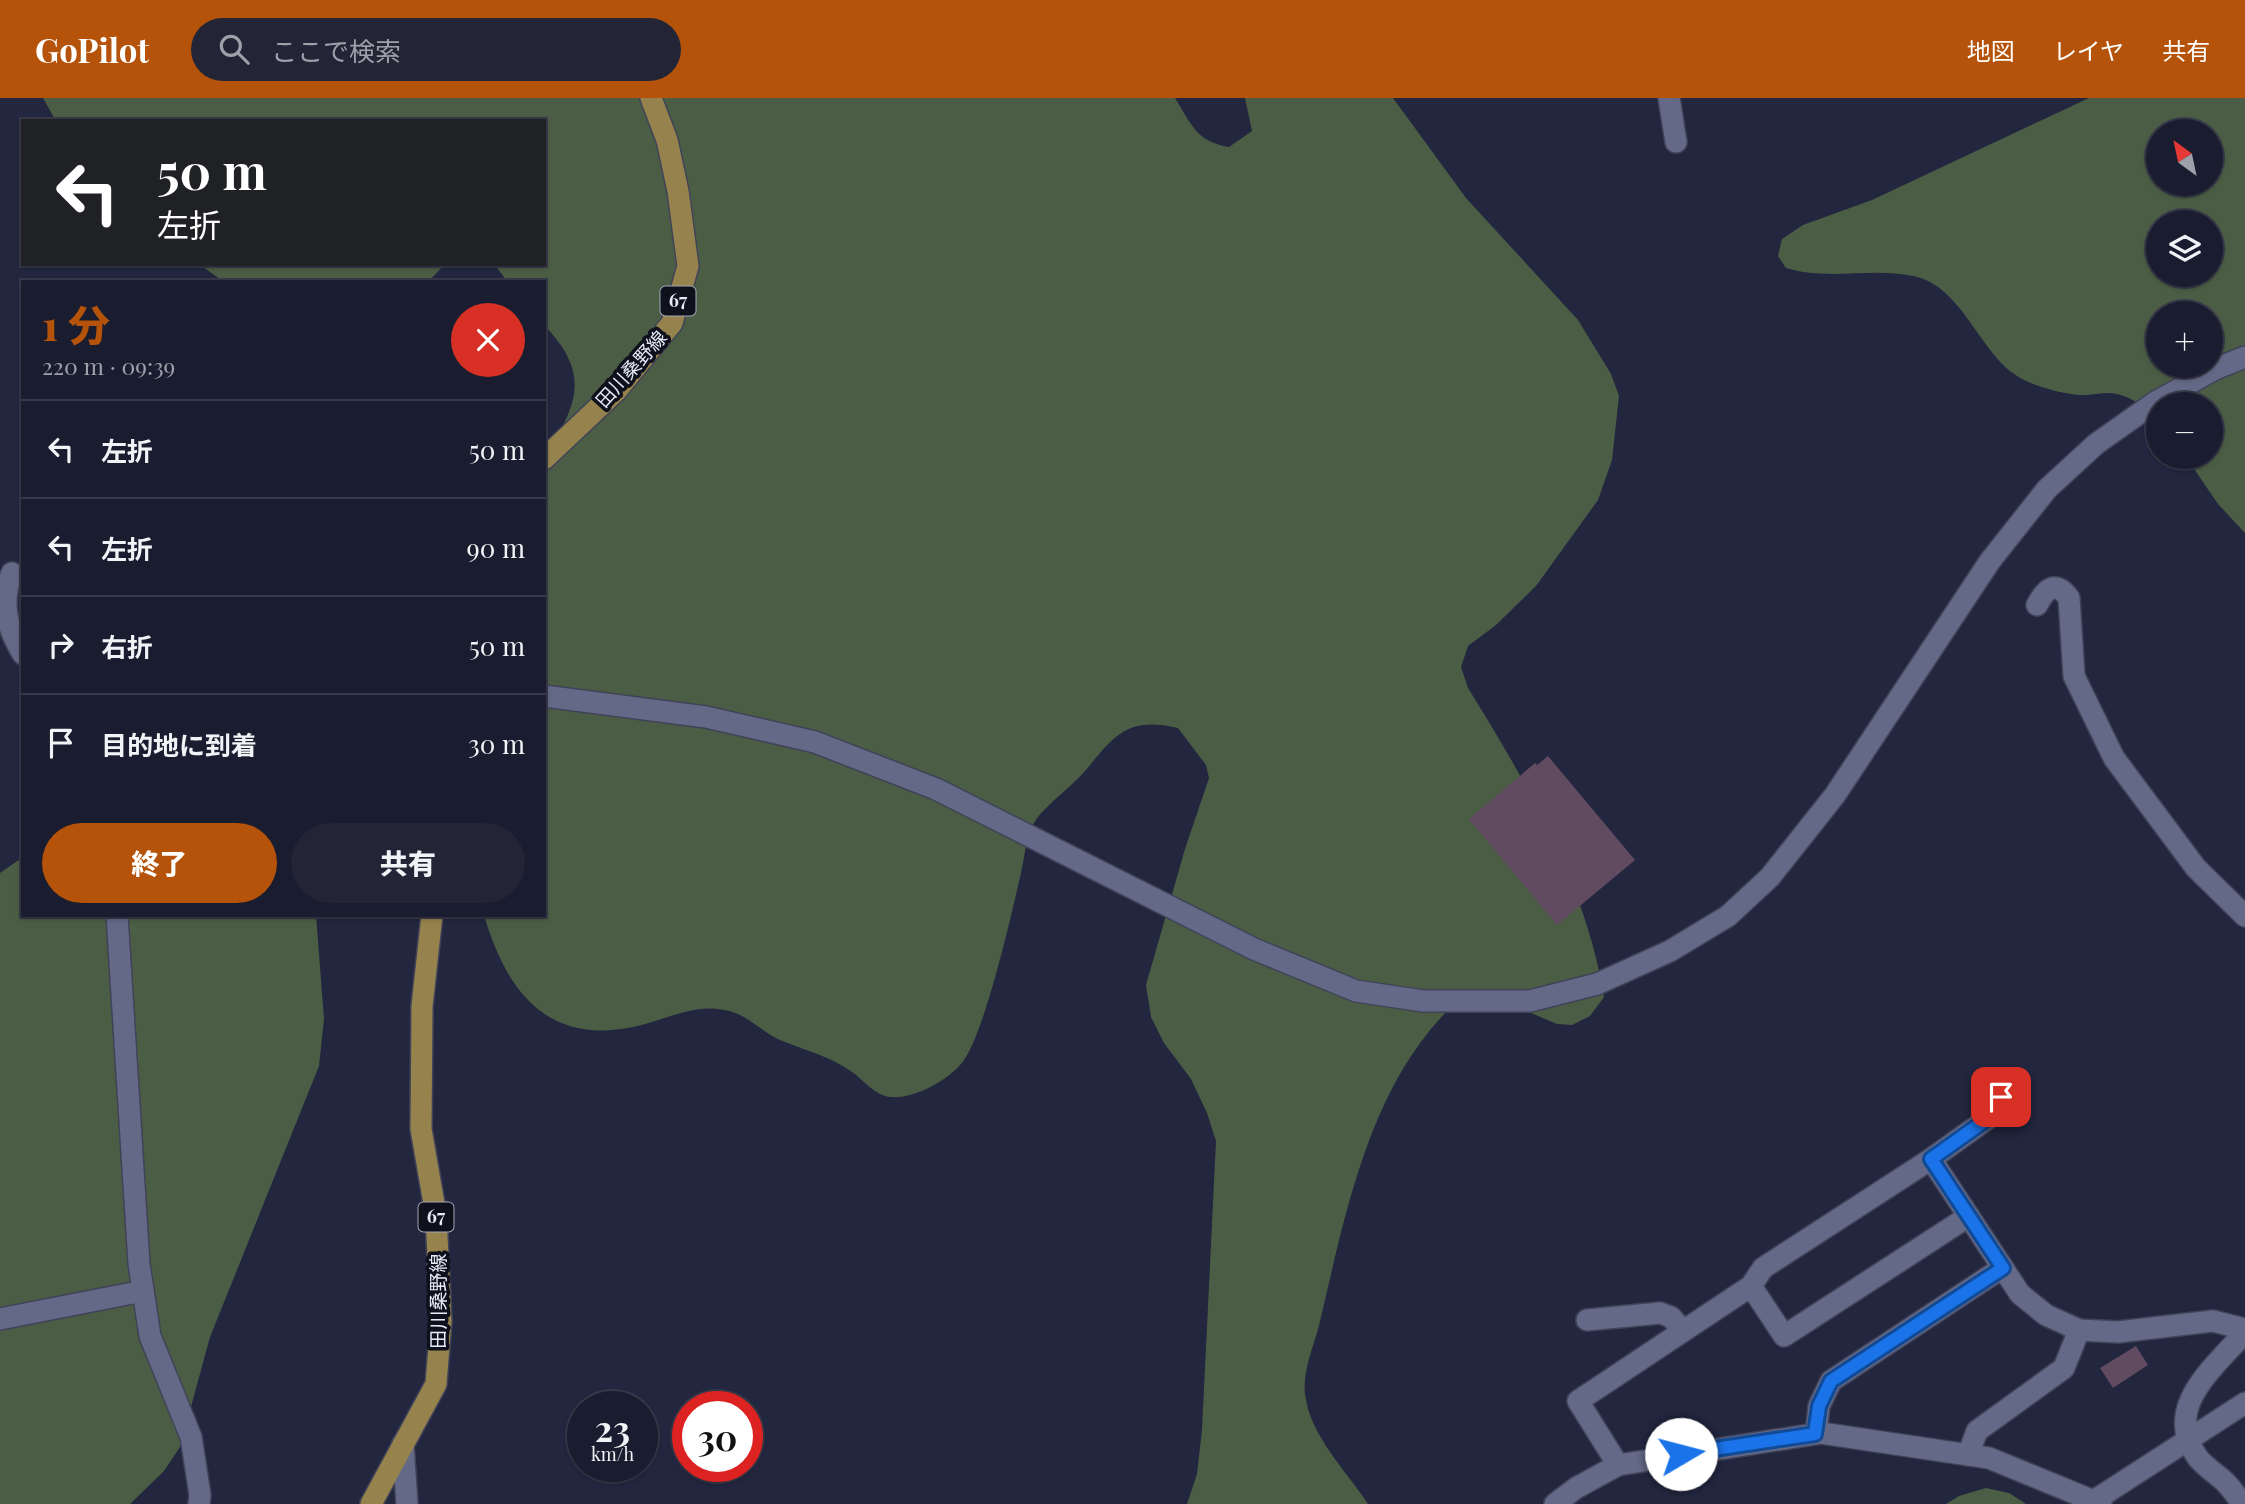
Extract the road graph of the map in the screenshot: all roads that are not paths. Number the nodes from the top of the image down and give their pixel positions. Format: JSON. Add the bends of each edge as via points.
{"nodes":[{"id":1,"x":651,"y":98,"type":"edge"},
{"id":2,"x":1669,"y":98,"type":"edge"},
{"id":3,"x":1676,"y":142,"type":"dead end"},
{"id":4,"x":2245,"y":357,"type":"edge"},
{"id":5,"x":546,"y":457,"type":"edge"},
{"id":6,"x":12,"y":573,"type":"edge"},
{"id":7,"x":2036,"y":605,"type":"dead end"},
{"id":8,"x":21,"y":651,"type":"edge"},
{"id":9,"x":546,"y":696,"type":"edge"},
{"id":10,"x":2245,"y":916,"type":"edge"},
{"id":11,"x":117,"y":917,"type":"edge"},
{"id":12,"x":432,"y":917,"type":"edge"},
{"id":13,"x":2001,"y":1097,"type":"dead end"},
{"id":14,"x":1931,"y":1159,"type":"junction"},
{"id":15,"x":1969,"y":1216,"type":"junction"},
{"id":16,"x":2003,"y":1268,"type":"junction"},
{"id":17,"x":1751,"y":1286,"type":"junction"},
{"id":18,"x":143,"y":1291,"type":"junction"},
{"id":19,"x":0,"y":1319,"type":"edge"},
{"id":20,"x":1587,"y":1321,"type":"dead end"},
{"id":21,"x":2079,"y":1329,"type":"junction"},
{"id":22,"x":2245,"y":1330,"type":"edge"},
{"id":23,"x":1683,"y":1331,"type":"junction"},
{"id":24,"x":2245,"y":1403,"type":"edge"},
{"id":25,"x":1815,"y":1434,"type":"junction"},
{"id":26,"x":2188,"y":1443,"type":"junction"},
{"id":27,"x":403,"y":1444,"type":"junction"},
{"id":28,"x":1968,"y":1455,"type":"junction"},
{"id":29,"x":1618,"y":1465,"type":"junction"},
{"id":30,"x":2098,"y":1502,"type":"edge"},
{"id":31,"x":199,"y":1504,"type":"edge"},
{"id":32,"x":371,"y":1504,"type":"edge"},
{"id":33,"x":407,"y":1504,"type":"edge"},
{"id":34,"x":1555,"y":1504,"type":"edge"},
{"id":35,"x":2242,"y":1504,"type":"edge"}],
"edges":[{"from":1,"to":5,"type":"main road","name":"田川桑野線","number":"67","via":[[672,166],[688,266],[672,323],[617,390]]},
{"from":2,"to":3,"type":"street"},
{"from":4,"to":9,"type":"street","via":[[2154,403],[2096,444],[2047,489],[1990,561],[1835,795],[1770,877],[1736,908],[1670,951],[1609,978],[1530,1001],[1423,1001],[1356,991],[1254,949],[936,789],[814,742],[706,717]]},
{"from":6,"to":8,"type":"street","via":[[6,587],[5,615]]},
{"from":7,"to":10,"type":"street","via":[[2044,590],[2063,589],[2069,598],[2074,676],[2114,758],[2196,868]]},
{"from":11,"to":18,"type":"street"},
{"from":12,"to":27,"type":"main road","name":"田川桑野線","number":"67","via":[[422,1006],[421,1129],[436,1215],[440,1321],[436,1384]]},
{"from":13,"to":14,"type":"street","via":[[1997,1112]]},
{"from":14,"to":15,"type":"street"},
{"from":14,"to":17,"type":"street","via":[[1763,1268]]},
{"from":15,"to":16,"type":"street"},
{"from":15,"to":17,"type":"street","via":[[1784,1336]]},
{"from":16,"to":21,"type":"street","via":[[2020,1294],[2046,1315]]},
{"from":16,"to":25,"type":"street","via":[[1831,1381],[1819,1406]]},
{"from":17,"to":23,"type":"street"},
{"from":18,"to":19,"type":"street"},
{"from":18,"to":31,"type":"street","via":[[150,1336],[191,1437]]},
{"from":20,"to":23,"type":"street","via":[[1660,1313],[1671,1317]]},
{"from":21,"to":22,"type":"street","via":[[2118,1332],[2213,1321]]},
{"from":21,"to":28,"type":"street","via":[[2064,1368],[1977,1431]]},
{"from":22,"to":26,"type":"street","via":[[2186,1404]]},
{"from":23,"to":29,"type":"street","via":[[1578,1401]]},
{"from":24,"to":26,"type":"street"},
{"from":25,"to":28,"type":"street"},
{"from":25,"to":29,"type":"street"},
{"from":26,"to":30,"type":"street"},
{"from":26,"to":35,"type":"street"},
{"from":27,"to":32,"type":"main road","name":"田川桑野線","number":"67"},
{"from":27,"to":33,"type":"street"},
{"from":28,"to":30,"type":"street","via":[[1989,1458]]},
{"from":29,"to":34,"type":"street"}]}
